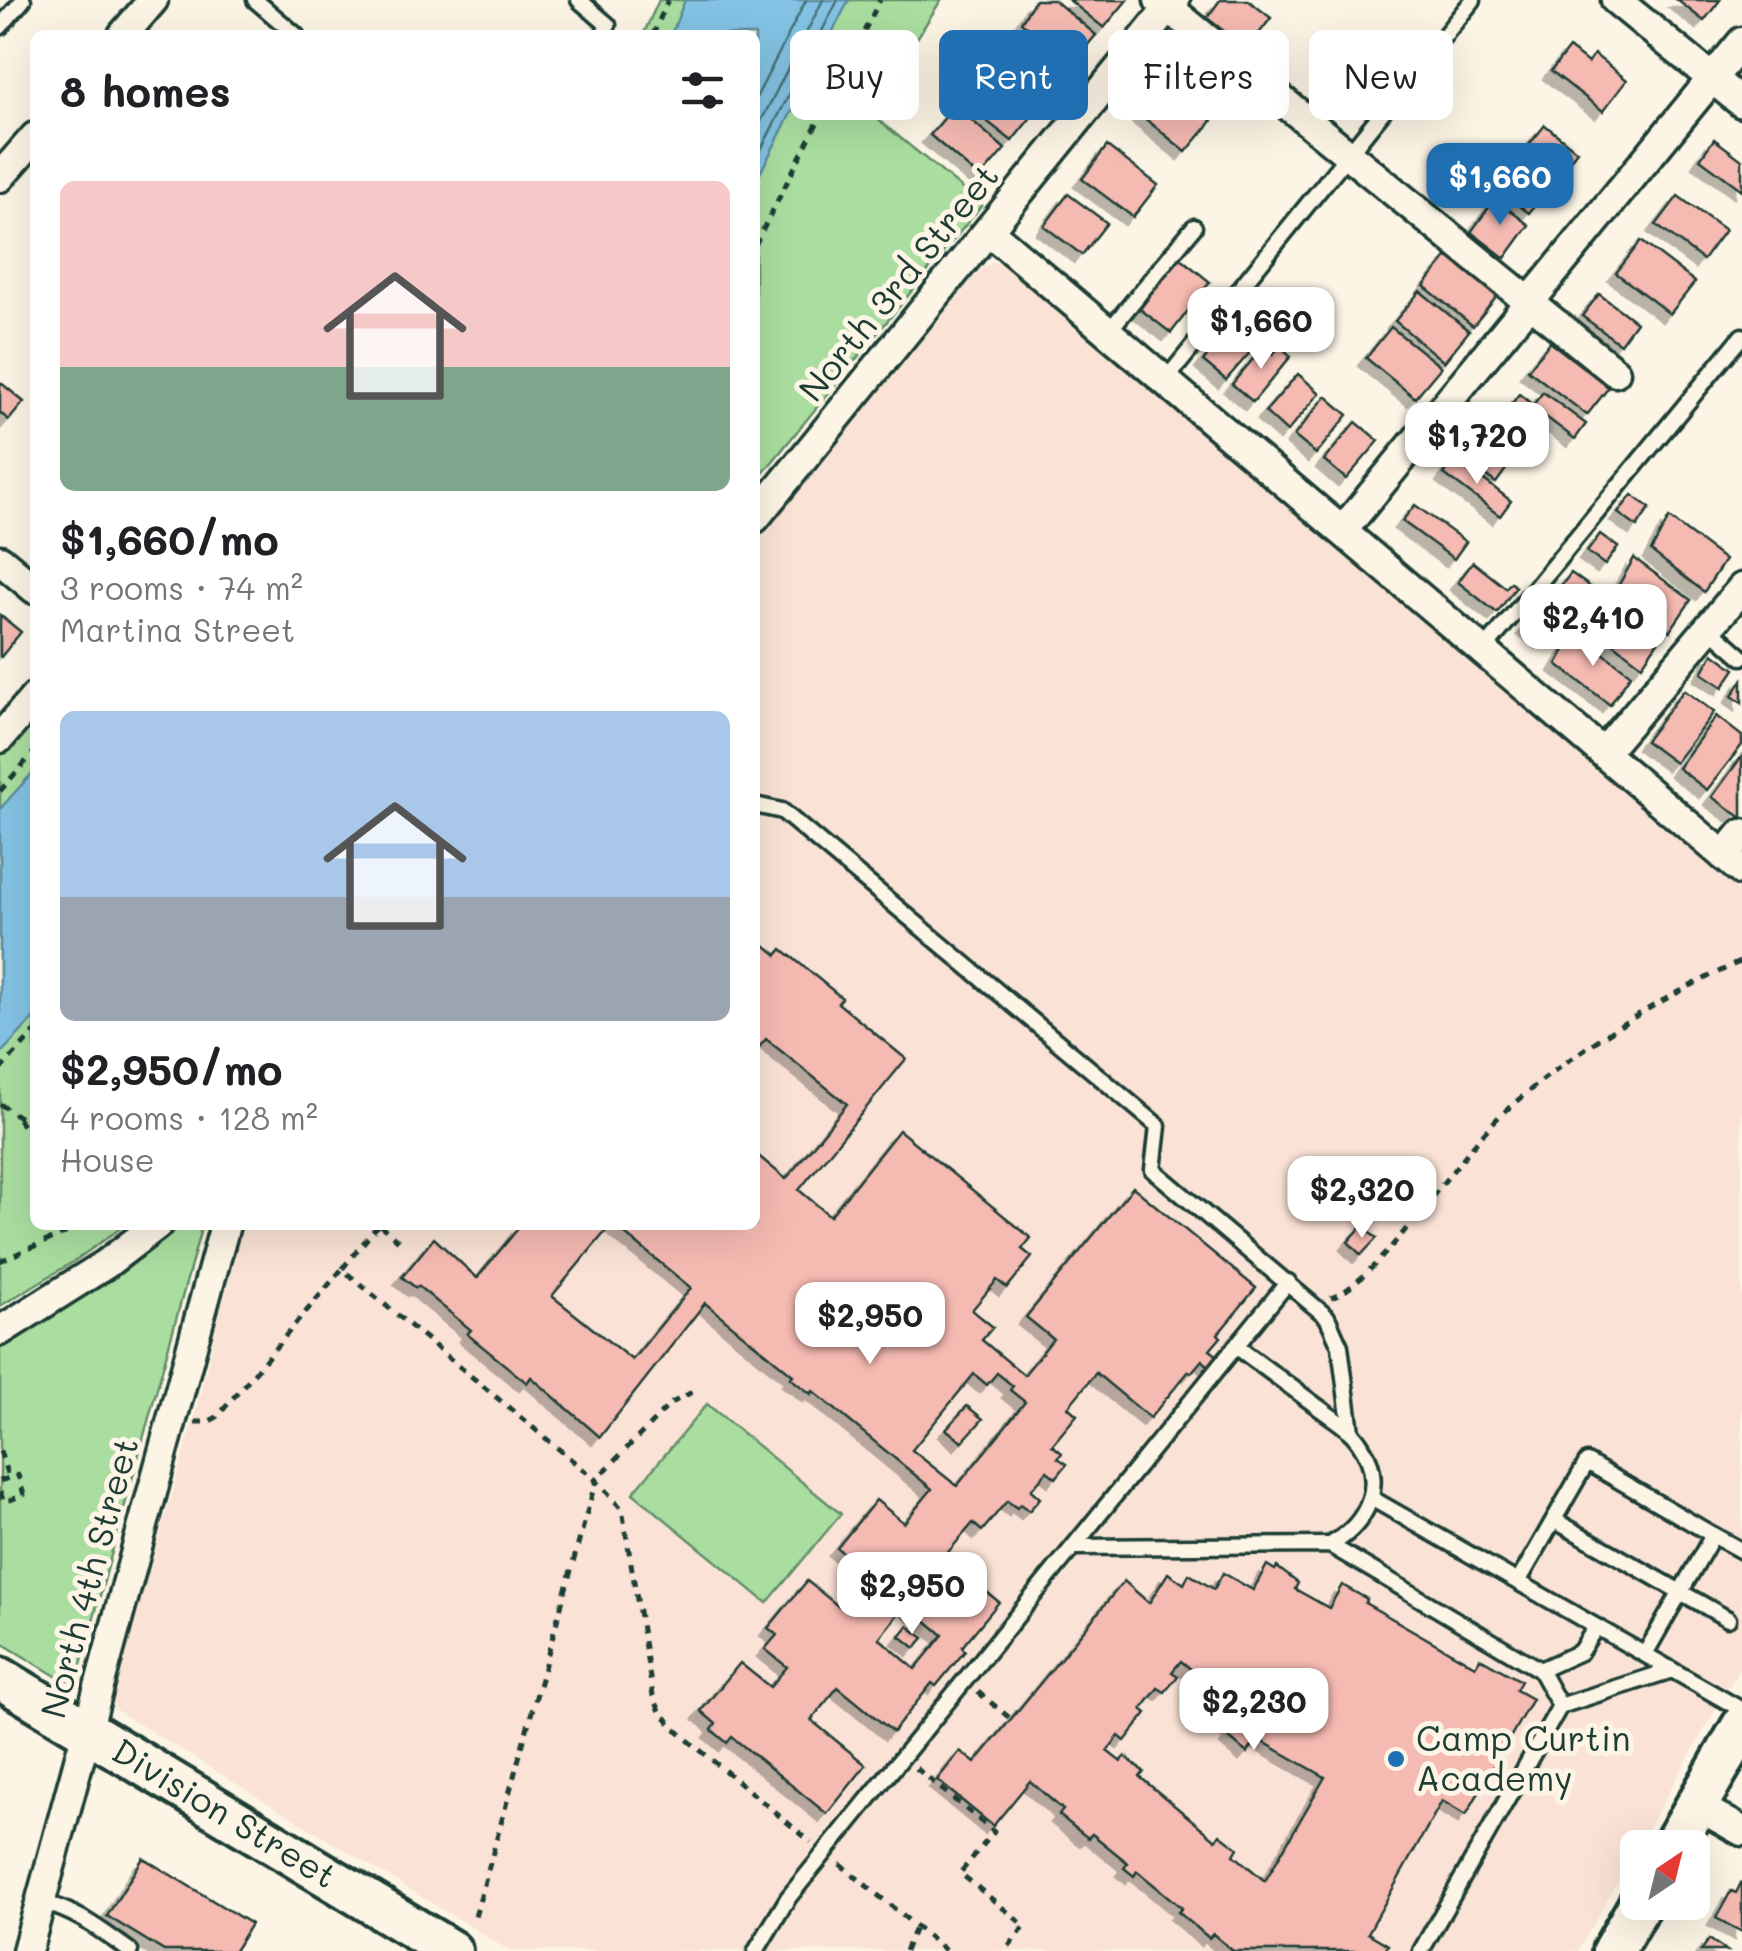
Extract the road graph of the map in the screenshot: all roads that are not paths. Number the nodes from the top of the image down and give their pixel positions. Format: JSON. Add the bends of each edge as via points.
{"nodes":[{"id":1,"x":24,"y":0,"type":"edge"},
{"id":2,"x":154,"y":0,"type":"edge"},
{"id":3,"x":255,"y":0,"type":"edge"},
{"id":4,"x":579,"y":0,"type":"edge"},
{"id":5,"x":1473,"y":0,"type":"edge"},
{"id":6,"x":1616,"y":0,"type":"edge"},
{"id":7,"x":1168,"y":3,"type":"edge"},
{"id":8,"x":0,"y":27,"type":"edge"},
{"id":9,"x":127,"y":30,"type":"edge"},
{"id":10,"x":290,"y":30,"type":"edge"},
{"id":11,"x":605,"y":30,"type":"edge"},
{"id":12,"x":1742,"y":42,"type":"edge"},
{"id":13,"x":1712,"y":78,"type":"junction"},
{"id":14,"x":1742,"y":103,"type":"edge"},
{"id":15,"x":30,"y":143,"type":"edge"},
{"id":16,"x":1349,"y":154,"type":"junction"},
{"id":17,"x":0,"y":177,"type":"edge"},
{"id":18,"x":1194,"y":227,"type":"dead end"},
{"id":19,"x":990,"y":232,"type":"junction"},
{"id":20,"x":1528,"y":301,"type":"junction"},
{"id":21,"x":1108,"y":332,"type":"junction"},
{"id":22,"x":1740,"y":342,"type":"edge"},
{"id":23,"x":1615,"y":372,"type":"dead end"},
{"id":24,"x":1165,"y":380,"type":"junction"},
{"id":25,"x":760,"y":512,"type":"edge"},
{"id":26,"x":1342,"y":530,"type":"junction"},
{"id":27,"x":0,"y":560,"type":"edge"},
{"id":28,"x":30,"y":585,"type":"edge"},
{"id":29,"x":1742,"y":588,"type":"edge"},
{"id":30,"x":1708,"y":628,"type":"junction"},
{"id":31,"x":1484,"y":650,"type":"junction"},
{"id":32,"x":1742,"y":657,"type":"edge"},
{"id":33,"x":30,"y":703,"type":"edge"},
{"id":34,"x":0,"y":738,"type":"edge"},
{"id":35,"x":1604,"y":752,"type":"junction"},
{"id":36,"x":760,"y":806,"type":"edge"},
{"id":37,"x":1742,"y":834,"type":"edge"},
{"id":38,"x":1733,"y":864,"type":"edge"},
{"id":39,"x":150,"y":1230,"type":"edge"},
{"id":40,"x":224,"y":1230,"type":"edge"},
{"id":41,"x":1288,"y":1282,"type":"junction"},
{"id":42,"x":0,"y":1331,"type":"edge"},
{"id":43,"x":1237,"y":1347,"type":"junction"},
{"id":44,"x":1351,"y":1432,"type":"junction"},
{"id":45,"x":1371,"y":1498,"type":"junction"},
{"id":46,"x":1554,"y":1520,"type":"junction"},
{"id":47,"x":1714,"y":1535,"type":"junction"},
{"id":48,"x":1330,"y":1545,"type":"junction"},
{"id":49,"x":1076,"y":1547,"type":"junction"},
{"id":50,"x":1742,"y":1551,"type":"edge"},
{"id":51,"x":1518,"y":1582,"type":"junction"},
{"id":52,"x":1680,"y":1592,"type":"junction"},
{"id":53,"x":1728,"y":1620,"type":"dead end"},
{"id":54,"x":1596,"y":1627,"type":"junction"},
{"id":55,"x":1645,"y":1654,"type":"junction"},
{"id":56,"x":1540,"y":1670,"type":"junction"},
{"id":57,"x":1672,"y":1670,"type":"junction"},
{"id":58,"x":0,"y":1678,"type":"edge"},
{"id":59,"x":1560,"y":1706,"type":"junction"},
{"id":60,"x":1742,"y":1710,"type":"edge"},
{"id":61,"x":1742,"y":1727,"type":"edge"},
{"id":62,"x":87,"y":1731,"type":"junction"},
{"id":63,"x":1696,"y":1805,"type":"junction"},
{"id":64,"x":1682,"y":1830,"type":"edge"},
{"id":65,"x":1742,"y":1831,"type":"edge"},
{"id":66,"x":40,"y":1902,"type":"junction"},
{"id":67,"x":1631,"y":1920,"type":"edge"},
{"id":68,"x":27,"y":1951,"type":"edge"},
{"id":69,"x":130,"y":1951,"type":"edge"},
{"id":70,"x":451,"y":1951,"type":"edge"},
{"id":71,"x":756,"y":1951,"type":"edge"},
{"id":72,"x":1422,"y":1951,"type":"edge"},
{"id":73,"x":1613,"y":1951,"type":"edge"}],
"edges":[{"from":1,"to":8,"type":"lane"},
{"from":2,"to":9,"type":"street"},
{"from":3,"to":10,"type":"lane"},
{"from":4,"to":11,"type":"lane","via":[[608,24]]},
{"from":5,"to":16,"type":"lane"},
{"from":6,"to":13,"type":"street"},
{"from":7,"to":16,"type":"street"},
{"from":7,"to":19,"type":"street","name":"North 3rd Street"},
{"from":12,"to":13,"type":"street"},
{"from":13,"to":14,"type":"street"},
{"from":13,"to":20,"type":"street"},
{"from":15,"to":17,"type":"street"},
{"from":16,"to":20,"type":"street"},
{"from":16,"to":24,"type":"lane"},
{"from":18,"to":21,"type":"lane"},
{"from":19,"to":21,"type":"street"},
{"from":19,"to":25,"type":"street","name":"North 3rd Street"},
{"from":20,"to":23,"type":"street"},
{"from":20,"to":26,"type":"street"},
{"from":21,"to":24,"type":"street"},
{"from":22,"to":31,"type":"lane"},
{"from":24,"to":26,"type":"street"},
{"from":26,"to":31,"type":"street"},
{"from":27,"to":28,"type":"street"},
{"from":29,"to":30,"type":"street"},
{"from":30,"to":32,"type":"lane"},
{"from":30,"to":35,"type":"street"},
{"from":31,"to":35,"type":"street"},
{"from":33,"to":34,"type":"street"},
{"from":35,"to":38,"type":"street"},
{"from":36,"to":41,"type":"lane","via":[[782,812],[1158,1126],[1153,1170]]},
{"from":37,"to":38,"type":"street"},
{"from":39,"to":42,"type":"street"},
{"from":40,"to":62,"type":"street","name":"North 4th Street"},
{"from":41,"to":43,"type":"lane"},
{"from":41,"to":44,"type":"lane","via":[[1327,1317],[1340,1346]]},
{"from":43,"to":44,"type":"lane"},
{"from":43,"to":49,"type":"lane"},
{"from":44,"to":45,"type":"lane","via":[[1370,1466]]},
{"from":45,"to":48,"type":"lane","via":[[1359,1524]]},
{"from":45,"to":51,"type":"lane"},
{"from":46,"to":47,"type":"lane","via":[[1587,1462]]},
{"from":46,"to":51,"type":"lane"},
{"from":46,"to":52,"type":"lane"},
{"from":47,"to":50,"type":"lane"},
{"from":47,"to":52,"type":"lane"},
{"from":48,"to":49,"type":"lane"},
{"from":48,"to":56,"type":"lane"},
{"from":49,"to":71,"type":"lane","via":[[788,1898]]},
{"from":51,"to":54,"type":"lane"},
{"from":52,"to":53,"type":"lane"},
{"from":52,"to":55,"type":"lane"},
{"from":54,"to":55,"type":"lane"},
{"from":54,"to":56,"type":"lane","via":[[1580,1652]]},
{"from":55,"to":57,"type":"lane"},
{"from":56,"to":59,"type":"lane"},
{"from":57,"to":59,"type":"lane"},
{"from":57,"to":60,"type":"lane"},
{"from":58,"to":62,"type":"main road","name":"Division Street"},
{"from":59,"to":72,"type":"lane"},
{"from":61,"to":63,"type":"main road"},
{"from":62,"to":66,"type":"street","name":"North 4th Street"},
{"from":62,"to":70,"type":"main road","name":"Division Street"},
{"from":63,"to":64,"type":"main road"},
{"from":63,"to":65,"type":"street"},
{"from":66,"to":68,"type":"street","name":"North 4th Street"},
{"from":66,"to":69,"type":"lane","via":[[90,1921]]},
{"from":67,"to":73,"type":"main road"}]}
